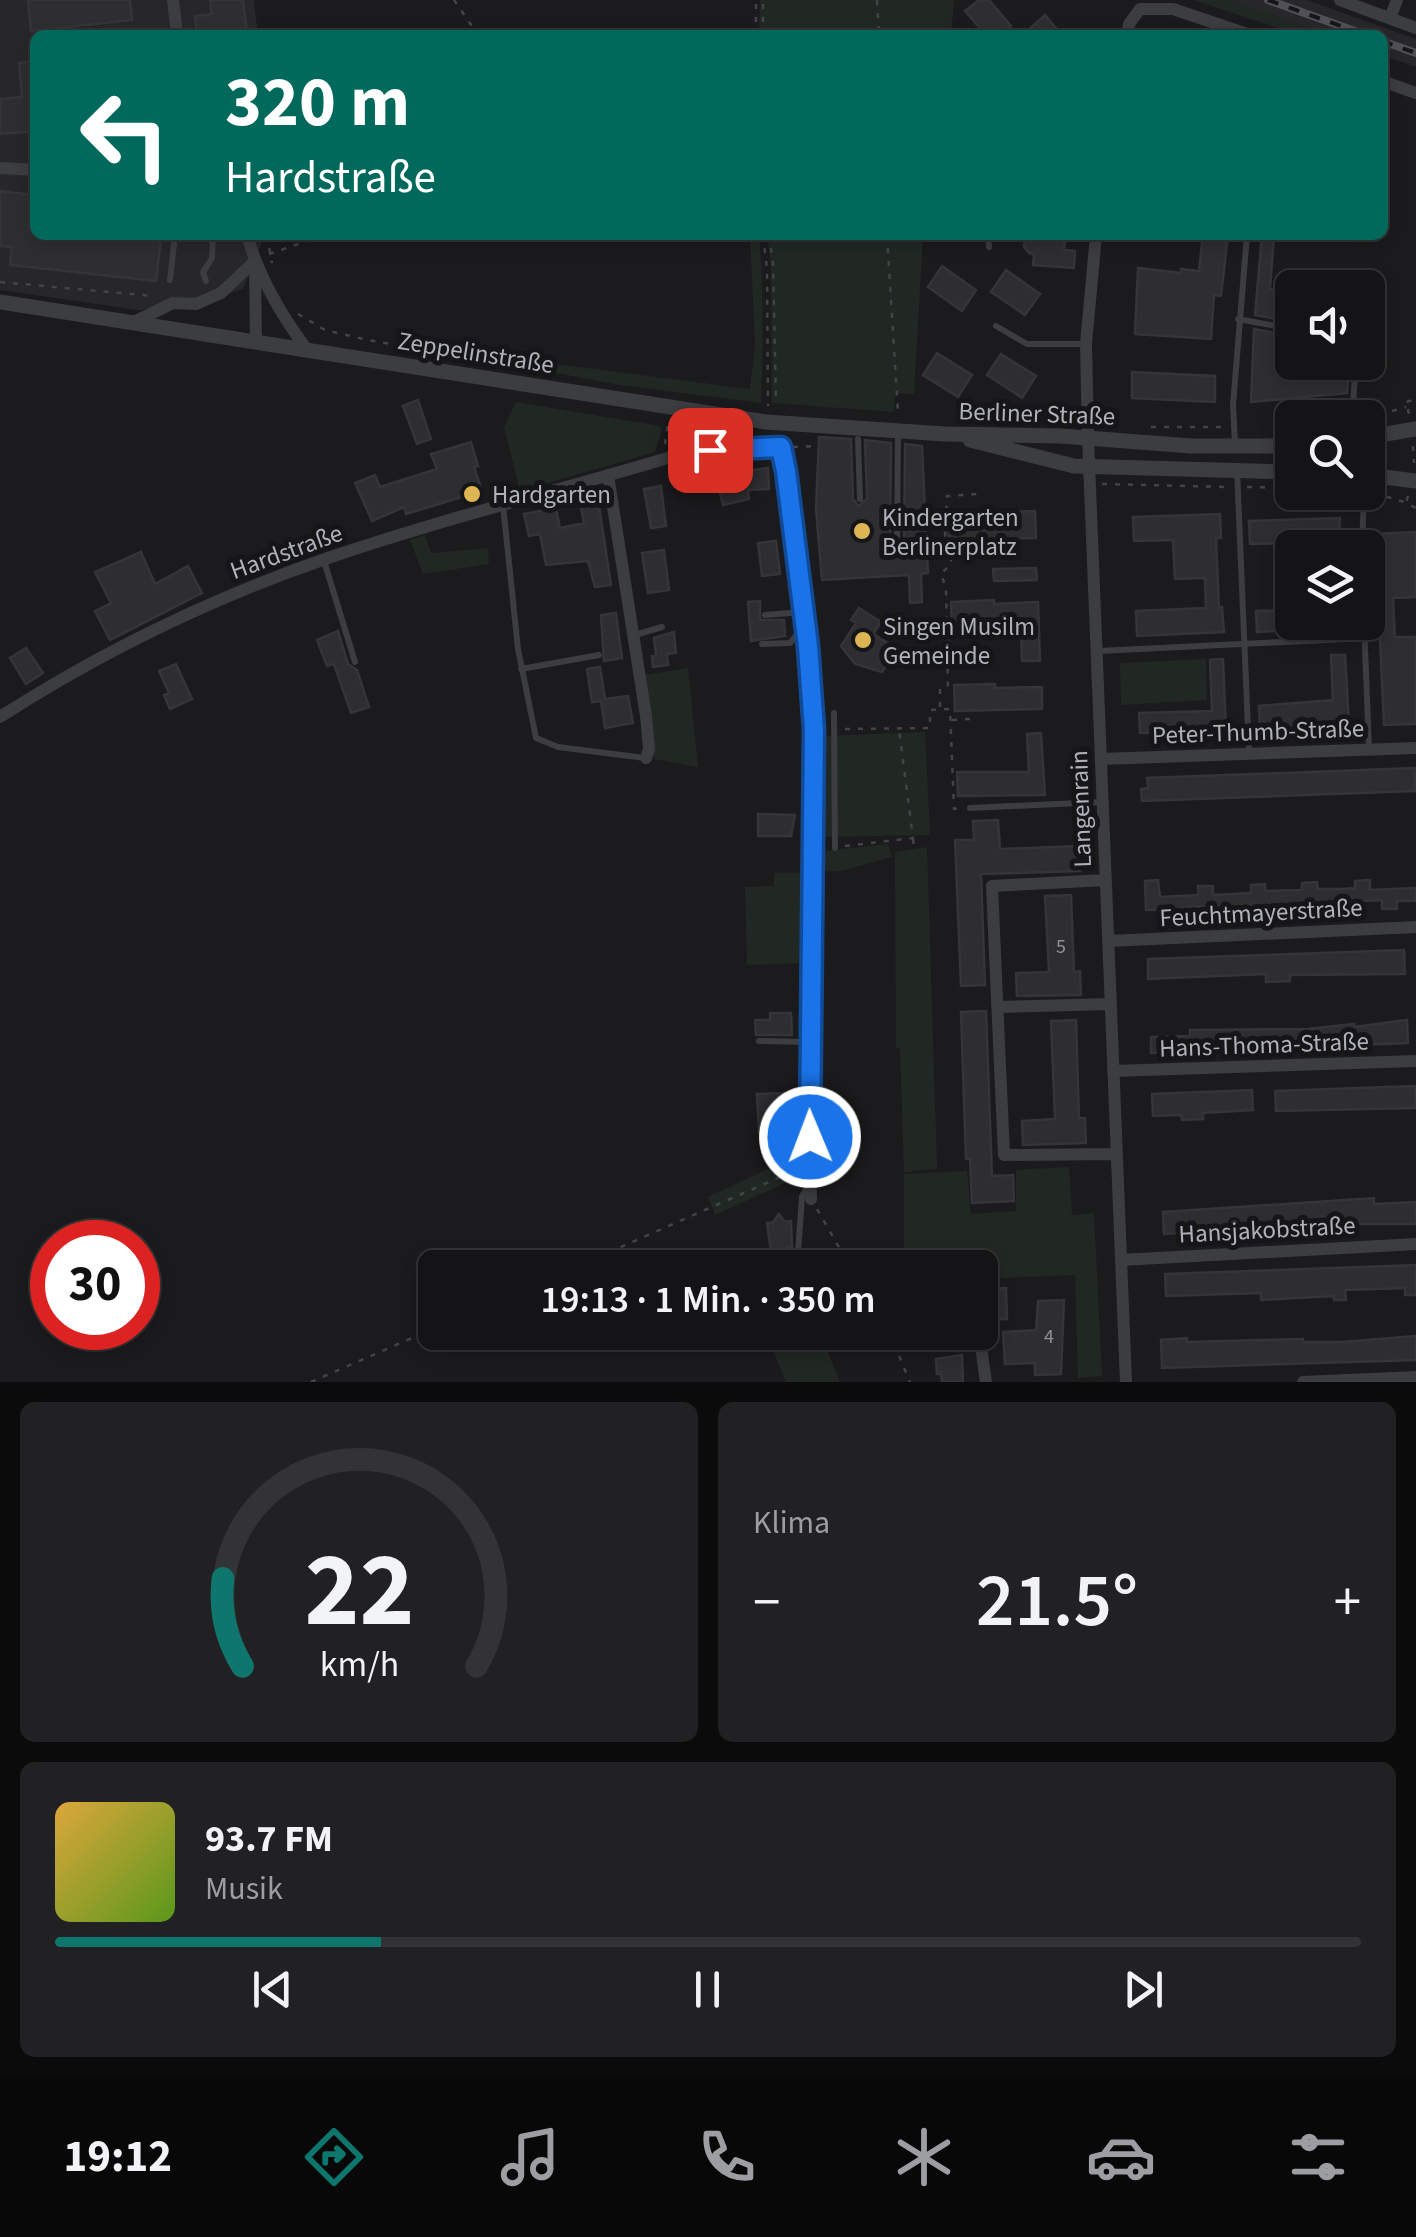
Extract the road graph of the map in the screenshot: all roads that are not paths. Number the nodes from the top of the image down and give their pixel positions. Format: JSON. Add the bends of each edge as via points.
{"nodes":[{"id":1,"x":173,"y":0,"type":"edge"},
{"id":2,"x":1340,"y":0,"type":"edge"},
{"id":3,"x":1398,"y":0,"type":"edge"},
{"id":4,"x":1390,"y":18,"type":"junction"},
{"id":5,"x":1416,"y":28,"type":"edge"},
{"id":6,"x":176,"y":30,"type":"edge"},
{"id":7,"x":1127,"y":30,"type":"edge"},
{"id":8,"x":1235,"y":30,"type":"edge"},
{"id":9,"x":1388,"y":83,"type":"edge"},
{"id":10,"x":1416,"y":93,"type":"edge"},
{"id":11,"x":0,"y":168,"type":"edge"},
{"id":12,"x":30,"y":170,"type":"edge"},
{"id":13,"x":174,"y":240,"type":"edge"},
{"id":14,"x":213,"y":240,"type":"edge"},
{"id":15,"x":249,"y":240,"type":"edge"},
{"id":16,"x":988,"y":240,"type":"edge"},
{"id":17,"x":1096,"y":240,"type":"edge"},
{"id":18,"x":1246,"y":240,"type":"edge"},
{"id":19,"x":989,"y":247,"type":"dead end"},
{"id":20,"x":255,"y":261,"type":"junction"},
{"id":21,"x":170,"y":280,"type":"dead end"},
{"id":22,"x":206,"y":281,"type":"dead end"},
{"id":23,"x":0,"y":302,"type":"edge"},
{"id":24,"x":1238,"y":319,"type":"junction"},
{"id":25,"x":132,"y":323,"type":"junction"},
{"id":26,"x":996,"y":326,"type":"dead end"},
{"id":27,"x":1275,"y":326,"type":"edge"},
{"id":28,"x":256,"y":342,"type":"junction"},
{"id":29,"x":1086,"y":344,"type":"junction"},
{"id":30,"x":308,"y":350,"type":"junction"},
{"id":31,"x":679,"y":410,"type":"junction"},
{"id":32,"x":1416,"y":429,"type":"edge"},
{"id":33,"x":898,"y":430,"type":"junction"},
{"id":34,"x":946,"y":434,"type":"junction"},
{"id":35,"x":1385,"y":435,"type":"edge"},
{"id":36,"x":1088,"y":438,"type":"junction"},
{"id":37,"x":858,"y":439,"type":"dead end"},
{"id":38,"x":1235,"y":446,"type":"junction"},
{"id":39,"x":1275,"y":446,"type":"edge"},
{"id":40,"x":684,"y":454,"type":"junction"},
{"id":41,"x":1089,"y":467,"type":"junction"},
{"id":42,"x":1237,"y":470,"type":"junction"},
{"id":43,"x":1275,"y":471,"type":"edge"},
{"id":44,"x":608,"y":474,"type":"junction"},
{"id":45,"x":1385,"y":477,"type":"edge"},
{"id":46,"x":1416,"y":481,"type":"edge"},
{"id":47,"x":860,"y":498,"type":"dead end"},
{"id":48,"x":503,"y":505,"type":"junction"},
{"id":49,"x":897,"y":547,"type":"dead end"},
{"id":50,"x":324,"y":559,"type":"junction"},
{"id":51,"x":765,"y":615,"type":"dead end"},
{"id":52,"x":805,"y":618,"type":"junction"},
{"id":53,"x":662,"y":627,"type":"dead end"},
{"id":54,"x":633,"y":635,"type":"junction"},
{"id":55,"x":1316,"y":640,"type":"edge"},
{"id":56,"x":1364,"y":640,"type":"edge"},
{"id":57,"x":1244,"y":643,"type":"junction"},
{"id":58,"x":762,"y":644,"type":"dead end"},
{"id":59,"x":1096,"y":651,"type":"junction"},
{"id":60,"x":598,"y":655,"type":"dead end"},
{"id":61,"x":355,"y":662,"type":"dead end"},
{"id":62,"x":521,"y":669,"type":"junction"},
{"id":63,"x":834,"y":712,"type":"dead end"},
{"id":64,"x":0,"y":717,"type":"edge"},
{"id":65,"x":1416,"y":748,"type":"edge"},
{"id":66,"x":1369,"y":750,"type":"junction"},
{"id":67,"x":1249,"y":754,"type":"junction"},
{"id":68,"x":646,"y":758,"type":"joint"},
{"id":69,"x":1100,"y":758,"type":"junction"},
{"id":70,"x":1102,"y":802,"type":"junction"},
{"id":71,"x":970,"y":808,"type":"road end"},
{"id":72,"x":835,"y":848,"type":"road end"},
{"id":73,"x":1106,"y":880,"type":"junction"},
{"id":74,"x":1416,"y":928,"type":"edge"},
{"id":75,"x":1108,"y":942,"type":"junction"},
{"id":76,"x":1110,"y":1004,"type":"junction"},
{"id":77,"x":998,"y":1008,"type":"junction"},
{"id":78,"x":759,"y":1040,"type":"dead end"},
{"id":79,"x":809,"y":1042,"type":"junction"},
{"id":80,"x":1416,"y":1061,"type":"edge"},
{"id":81,"x":1113,"y":1072,"type":"junction"},
{"id":82,"x":1116,"y":1154,"type":"junction"},
{"id":83,"x":811,"y":1183,"type":"junction"},
{"id":84,"x":811,"y":1199,"type":"road end"},
{"id":85,"x":1416,"y":1244,"type":"edge"},
{"id":86,"x":798,"y":1250,"type":"edge"},
{"id":87,"x":1121,"y":1260,"type":"junction"},
{"id":88,"x":981,"y":1350,"type":"edge"},
{"id":89,"x":1416,"y":1377,"type":"edge"},
{"id":90,"x":986,"y":1382,"type":"edge"},
{"id":91,"x":1126,"y":1382,"type":"edge"},
{"id":92,"x":1303,"y":1382,"type":"edge"}],
"edges":[{"from":1,"to":6,"type":"street"},
{"from":2,"to":4,"type":"street"},
{"from":3,"to":4,"type":"street"},
{"from":4,"to":5,"type":"street"},
{"from":7,"to":8,"type":"street","via":[[1140,9],[1173,9]]},
{"from":9,"to":10,"type":"street"},
{"from":11,"to":12,"type":"street"},
{"from":13,"to":21,"type":"lane"},
{"from":14,"to":22,"type":"lane"},
{"from":15,"to":20,"type":"street"},
{"from":16,"to":19,"type":"lane"},
{"from":17,"to":29,"type":"street","name":"Langenrain"},
{"from":18,"to":24,"type":"lane"},
{"from":20,"to":25,"type":"street","via":[[221,293],[196,304],[173,303]]},
{"from":20,"to":28,"type":"street"},
{"from":20,"to":30,"type":"street"},
{"from":23,"to":25,"type":"street","name":"Zeppelinstraße"},
{"from":24,"to":27,"type":"lane"},
{"from":24,"to":38,"type":"lane"},
{"from":25,"to":28,"type":"street","name":"Zeppelinstraße"},
{"from":26,"to":29,"type":"lane","via":[[1027,344]]},
{"from":28,"to":30,"type":"street","name":"Zeppelinstraße"},
{"from":29,"to":36,"type":"street","name":"Langenrain"},
{"from":30,"to":31,"type":"street","name":"Zeppelinstraße"},
{"from":31,"to":33,"type":"street","name":"Zeppelinstraße","via":[[819,428]]},
{"from":31,"to":40,"type":"street"},
{"from":32,"to":35,"type":"street"},
{"from":33,"to":34,"type":"street","name":"Zeppelinstraße"},
{"from":33,"to":49,"type":"lane"},
{"from":34,"to":36,"type":"street","name":"Berliner Straße"},
{"from":34,"to":41,"type":"street","name":"Berliner Straße"},
{"from":36,"to":38,"type":"street","name":"Berliner Straße"},
{"from":36,"to":41,"type":"street","name":"Langenrain"},
{"from":37,"to":47,"type":"lane"},
{"from":38,"to":39,"type":"street","name":"Berliner Straße"},
{"from":40,"to":44,"type":"street","name":"Hardstraße"},
{"from":40,"to":52,"type":"street","name":"Hardstraße","via":[[781,447]]},
{"from":41,"to":42,"type":"street","name":"Berliner Straße"},
{"from":41,"to":59,"type":"street","name":"Langenrain"},
{"from":42,"to":43,"type":"street","name":"Berliner Straße"},
{"from":42,"to":57,"type":"lane"},
{"from":44,"to":48,"type":"street","name":"Hardstraße"},
{"from":44,"to":54,"type":"street"},
{"from":45,"to":46,"type":"street"},
{"from":48,"to":50,"type":"street","name":"Hardstraße"},
{"from":48,"to":62,"type":"lane"},
{"from":50,"to":61,"type":"lane"},
{"from":50,"to":64,"type":"street","name":"Hardstraße","via":[[216,602]]},
{"from":51,"to":52,"type":"lane"},
{"from":52,"to":58,"type":"lane","via":[[790,642]]},
{"from":52,"to":79,"type":"street","via":[[814,730]]},
{"from":53,"to":54,"type":"lane"},
{"from":54,"to":68,"type":"street"},
{"from":55,"to":57,"type":"lane"},
{"from":56,"to":66,"type":"lane"},
{"from":57,"to":59,"type":"lane"},
{"from":57,"to":67,"type":"lane"},
{"from":59,"to":69,"type":"street","name":"Langenrain"},
{"from":60,"to":62,"type":"lane"},
{"from":62,"to":68,"type":"lane","via":[[536,738]]},
{"from":63,"to":72,"type":"lane"},
{"from":65,"to":66,"type":"street","name":"Peter-Thumb-Straße"},
{"from":66,"to":67,"type":"street","name":"Peter-Thumb-Straße"},
{"from":67,"to":69,"type":"street","name":"Peter-Thumb-Straße"},
{"from":69,"to":70,"type":"street","name":"Langenrain"},
{"from":70,"to":71,"type":"lane"},
{"from":70,"to":73,"type":"street","name":"Langenrain"},
{"from":73,"to":75,"type":"street","name":"Langenrain"},
{"from":73,"to":77,"type":"street","via":[[992,886]]},
{"from":74,"to":75,"type":"street","name":"Feuchtmayerstraße"},
{"from":75,"to":76,"type":"street","name":"Langenrain"},
{"from":76,"to":77,"type":"street"},
{"from":76,"to":81,"type":"street","name":"Langenrain"},
{"from":77,"to":82,"type":"street","via":[[1004,1156]]},
{"from":78,"to":79,"type":"lane"},
{"from":79,"to":83,"type":"street"},
{"from":80,"to":81,"type":"street","name":"Hans-Thoma-Straße"},
{"from":81,"to":82,"type":"street","name":"Langenrain"},
{"from":82,"to":87,"type":"street","name":"Langenrain"},
{"from":83,"to":84,"type":"street"},
{"from":83,"to":86,"type":"lane","via":[[802,1196]]},
{"from":85,"to":87,"type":"street","name":"Hansjakobstraße"},
{"from":87,"to":91,"type":"street","name":"Langenrain"},
{"from":88,"to":90,"type":"street"},
{"from":89,"to":92,"type":"street"}]}
